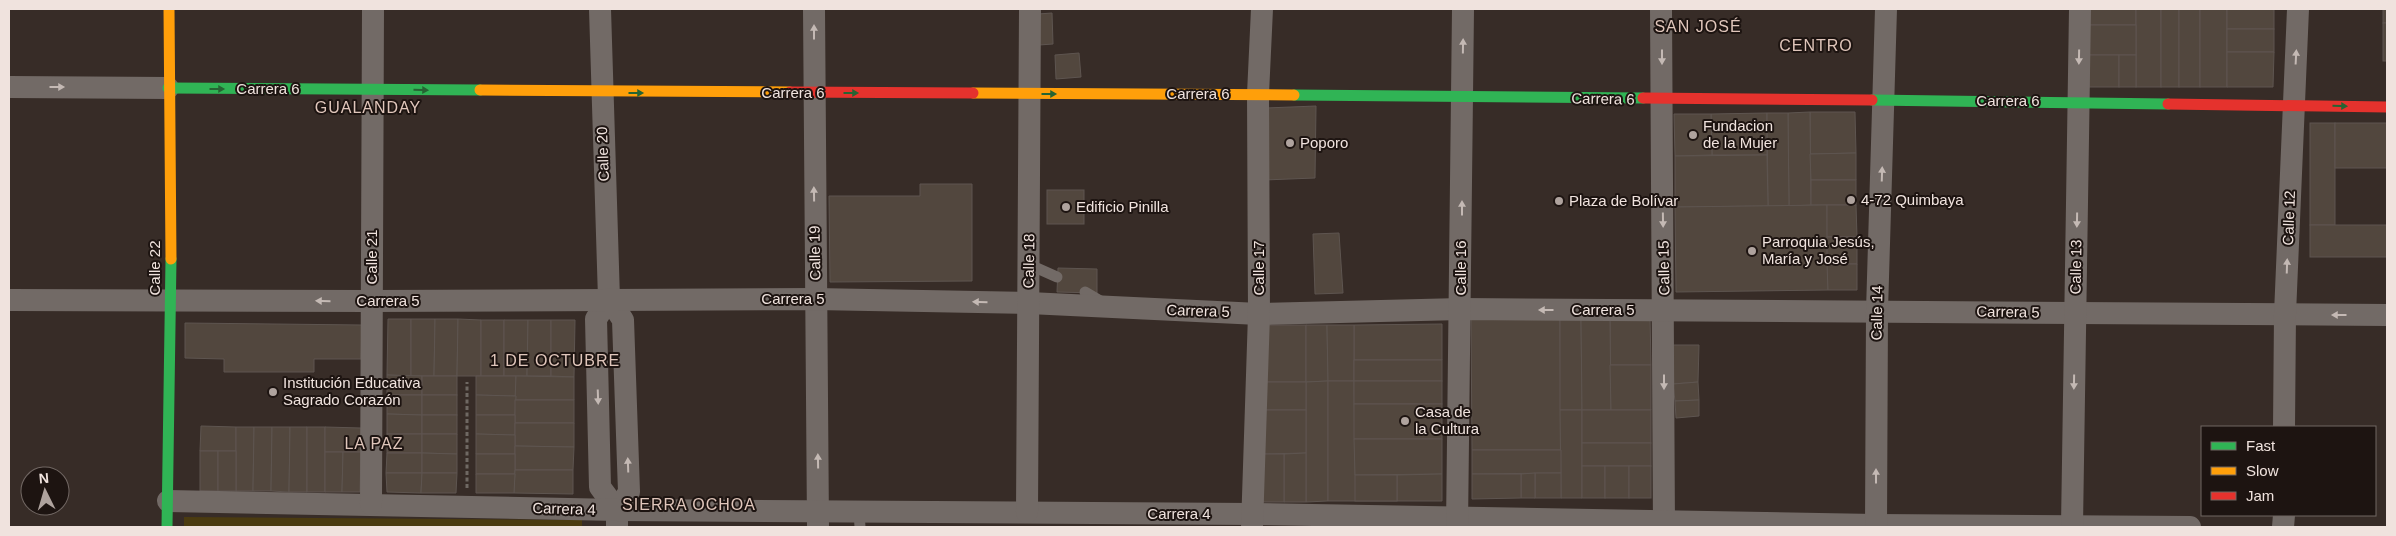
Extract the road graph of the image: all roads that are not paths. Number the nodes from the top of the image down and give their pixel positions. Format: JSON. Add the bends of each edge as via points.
{"nodes":[{"id":1,"x":169,"y":9,"type":"edge"},
{"id":2,"x":373,"y":9,"type":"edge"},
{"id":3,"x":600,"y":9,"type":"edge"},
{"id":4,"x":814,"y":9,"type":"edge"},
{"id":5,"x":1030,"y":9,"type":"edge"},
{"id":6,"x":1262,"y":9,"type":"edge"},
{"id":7,"x":1463,"y":9,"type":"edge"},
{"id":8,"x":1662,"y":9,"type":"edge"},
{"id":9,"x":1886,"y":9,"type":"edge"},
{"id":10,"x":2080,"y":9,"type":"edge"},
{"id":11,"x":2298,"y":9,"type":"edge"},
{"id":12,"x":9,"y":87,"type":"edge"},
{"id":13,"x":168,"y":88,"type":"junction"},
{"id":14,"x":373,"y":90,"type":"junction"},
{"id":15,"x":601,"y":92,"type":"junction"},
{"id":16,"x":813,"y":93,"type":"junction"},
{"id":17,"x":1030,"y":94,"type":"junction"},
{"id":18,"x":1258,"y":94,"type":"junction"},
{"id":19,"x":1462,"y":97,"type":"junction"},
{"id":20,"x":1662,"y":100,"type":"junction"},
{"id":21,"x":1884,"y":100,"type":"junction"},
{"id":22,"x":2079,"y":102,"type":"junction"},
{"id":23,"x":2293,"y":106,"type":"junction"},
{"id":24,"x":2387,"y":107,"type":"edge"},
{"id":25,"x":1030,"y":264,"type":"junction"},
{"id":26,"x":1057,"y":277,"type":"dead end"},
{"id":27,"x":1085,"y":292,"type":"dead end"},
{"id":28,"x":171,"y":299,"type":"junction"},
{"id":29,"x":608,"y":299,"type":"junction"},
{"id":30,"x":815,"y":299,"type":"junction"},
{"id":31,"x":9,"y":300,"type":"edge"},
{"id":32,"x":372,"y":301,"type":"junction"},
{"id":33,"x":1029,"y":303,"type":"junction"},
{"id":34,"x":1112,"y":308,"type":"junction"},
{"id":35,"x":1461,"y":310,"type":"junction"},
{"id":36,"x":1664,"y":310,"type":"junction"},
{"id":37,"x":1877,"y":311,"type":"junction"},
{"id":38,"x":2075,"y":313,"type":"junction"},
{"id":39,"x":1259,"y":314,"type":"junction"},
{"id":40,"x":2285,"y":314,"type":"junction"},
{"id":41,"x":2387,"y":315,"type":"edge"},
{"id":42,"x":2284,"y":426,"type":"edge"},
{"id":43,"x":168,"y":501,"type":"junction"},
{"id":44,"x":371,"y":504,"type":"junction"},
{"id":45,"x":1027,"y":512,"type":"junction"},
{"id":46,"x":617,"y":519,"type":"edge"},
{"id":47,"x":819,"y":519,"type":"edge"},
{"id":48,"x":859,"y":519,"type":"edge"},
{"id":49,"x":1252,"y":521,"type":"edge"},
{"id":50,"x":1457,"y":523,"type":"edge"},
{"id":51,"x":1664,"y":524,"type":"edge"},
{"id":52,"x":1876,"y":526,"type":"edge"},
{"id":53,"x":2072,"y":526,"type":"junction"},
{"id":54,"x":167,"y":527,"type":"edge"},
{"id":55,"x":2190,"y":527,"type":"edge"}],
"edges":[{"from":1,"to":13,"type":"main road","name":"Calle 22"},
{"from":2,"to":14,"type":"street","name":"Calle 21"},
{"from":3,"to":15,"type":"street","name":"Calle 20"},
{"from":16,"to":4,"type":"street","name":"Calle 19","one_way":true},
{"from":5,"to":17,"type":"street","name":"Calle 18"},
{"from":6,"to":18,"type":"street","name":"Calle 17"},
{"from":19,"to":7,"type":"street","name":"Calle 16","one_way":true},
{"from":8,"to":20,"type":"street","name":"Calle 15","one_way":true},
{"from":9,"to":21,"type":"street","name":"Calle 14"},
{"from":10,"to":22,"type":"street","name":"Calle 13","one_way":true},
{"from":23,"to":11,"type":"street","name":"Calle 12","one_way":true},
{"from":12,"to":13,"type":"street","name":"Carrera 6","one_way":true},
{"from":13,"to":14,"type":"main road","name":"Carrera 6","one_way":true},
{"from":13,"to":28,"type":"main road","name":"Calle 22"},
{"from":14,"to":15,"type":"main road","name":"Carrera 6","one_way":true},
{"from":14,"to":32,"type":"street","name":"Calle 21"},
{"from":15,"to":16,"type":"main road","name":"Carrera 6","one_way":true},
{"from":15,"to":29,"type":"street","name":"Calle 20"},
{"from":16,"to":17,"type":"main road","name":"Carrera 6","one_way":true},
{"from":30,"to":16,"type":"street","name":"Calle 19","one_way":true},
{"from":17,"to":18,"type":"main road","name":"Carrera 6","one_way":true},
{"from":17,"to":25,"type":"street","name":"Calle 18"},
{"from":18,"to":19,"type":"main road","name":"Carrera 6"},
{"from":18,"to":39,"type":"street","name":"Calle 17"},
{"from":19,"to":20,"type":"main road","name":"Carrera 6"},
{"from":35,"to":19,"type":"street","name":"Calle 16","one_way":true},
{"from":20,"to":21,"type":"main road","name":"Carrera 6"},
{"from":20,"to":36,"type":"street","name":"Calle 15","one_way":true},
{"from":21,"to":22,"type":"main road","name":"Carrera 6"},
{"from":37,"to":21,"type":"street","name":"Calle 14","one_way":true},
{"from":22,"to":23,"type":"main road","name":"Carrera 6"},
{"from":22,"to":38,"type":"street","name":"Calle 13","one_way":true},
{"from":23,"to":24,"type":"main road","name":"Carrera 6","one_way":true},
{"from":40,"to":23,"type":"street","name":"Calle 12","one_way":true},
{"from":25,"to":26,"type":"lane"},
{"from":25,"to":33,"type":"street","name":"Calle 18"},
{"from":27,"to":34,"type":"lane"},
{"from":28,"to":31,"type":"street","name":"Carrera 5"},
{"from":32,"to":28,"type":"street","name":"Carrera 5","one_way":true},
{"from":28,"to":43,"type":"main road","name":"Calle 22"},
{"from":29,"to":30,"type":"street","name":"Carrera 5"},
{"from":29,"to":32,"type":"street","name":"Carrera 5"},
{"from":29,"to":46,"type":"street","via":[[623,320],[629,492]]},
{"from":33,"to":30,"type":"street","name":"Carrera 5","one_way":true},
{"from":47,"to":30,"type":"street","name":"Calle 19","one_way":true},
{"from":32,"to":44,"type":"street","name":"Calle 21"},
{"from":33,"to":34,"type":"street","name":"Carrera 5"},
{"from":33,"to":45,"type":"street","name":"Calle 18"},
{"from":34,"to":39,"type":"street","name":"Carrera 5"},
{"from":36,"to":35,"type":"street","name":"Carrera 5","one_way":true},
{"from":35,"to":39,"type":"street","name":"Carrera 5"},
{"from":35,"to":50,"type":"street","name":"Calle 16"},
{"from":36,"to":37,"type":"street","name":"Carrera 5"},
{"from":36,"to":51,"type":"street","name":"Calle 15","one_way":true},
{"from":37,"to":38,"type":"street","name":"Carrera 5"},
{"from":52,"to":37,"type":"street","name":"Calle 14","one_way":true},
{"from":38,"to":40,"type":"street","name":"Carrera 5"},
{"from":38,"to":53,"type":"street","name":"Calle 13","one_way":true},
{"from":39,"to":49,"type":"street","name":"Calle 17"},
{"from":41,"to":40,"type":"street","name":"Carrera 5","one_way":true},
{"from":40,"to":42,"type":"street","name":"Calle 12"},
{"from":43,"to":44,"type":"street","name":"Carrera 4"},
{"from":43,"to":54,"type":"main road","name":"Calle 22"},
{"from":44,"to":46,"type":"street","name":"Carrera 4","via":[[466,506]]},
{"from":45,"to":48,"type":"street","name":"Carrera 4"},
{"from":45,"to":49,"type":"street","name":"Carrera 4"},
{"from":46,"to":47,"type":"street","name":"Carrera 4"},
{"from":47,"to":48,"type":"street","name":"Carrera 4"},
{"from":49,"to":50,"type":"street","name":"Carrera 4"},
{"from":50,"to":51,"type":"street","name":"Carrera 4"},
{"from":51,"to":52,"type":"street","name":"Carrera 4"},
{"from":52,"to":53,"type":"street","name":"Carrera 4"},
{"from":53,"to":55,"type":"street","name":"Carrera 4"}]}
